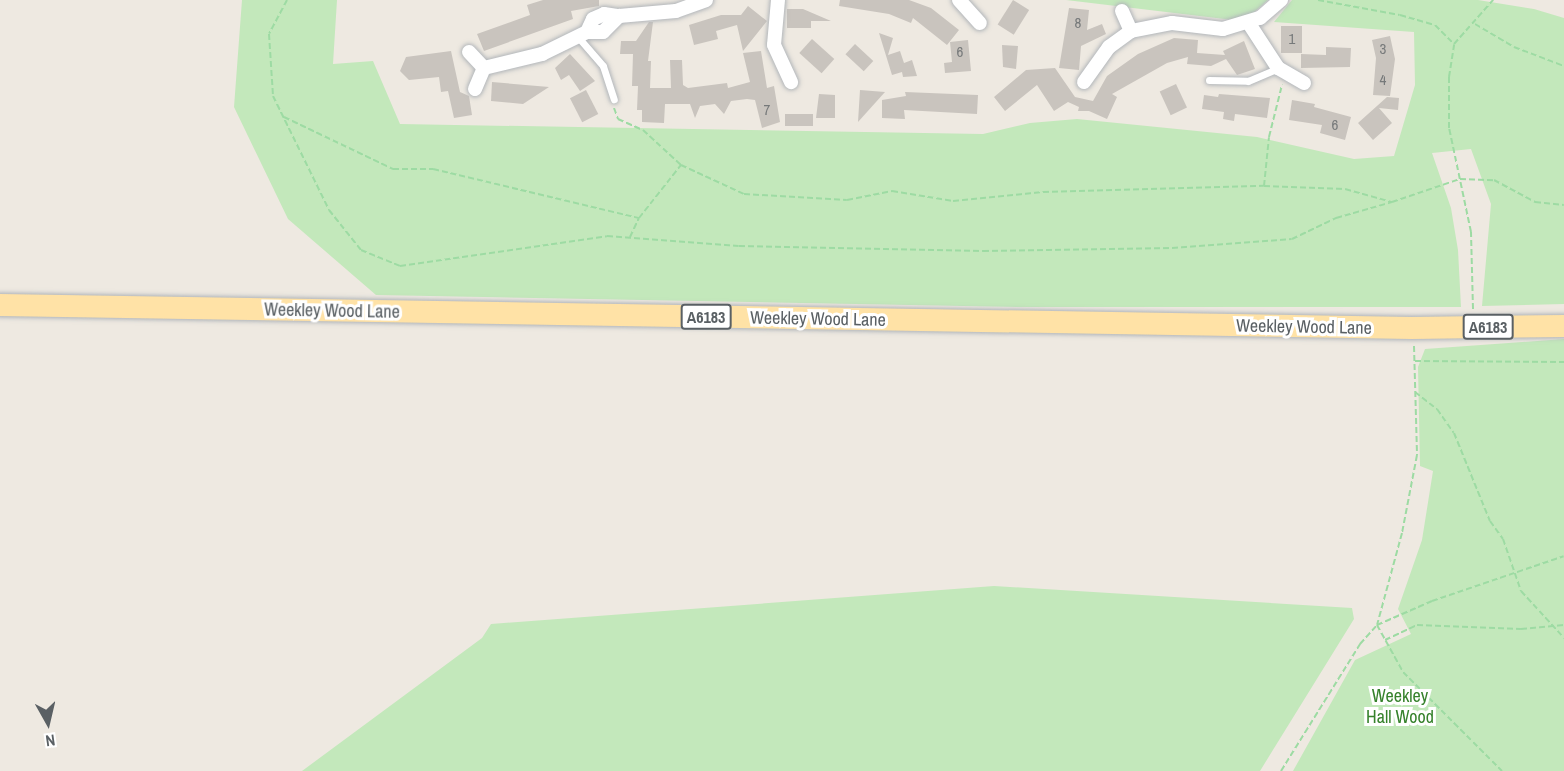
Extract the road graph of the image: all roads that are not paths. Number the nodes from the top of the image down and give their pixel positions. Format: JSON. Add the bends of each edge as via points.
{"nodes":[{"id":1,"x":706,"y":0,"type":"edge"},
{"id":2,"x":778,"y":0,"type":"edge"},
{"id":3,"x":959,"y":0,"type":"edge"},
{"id":4,"x":1281,"y":0,"type":"edge"},
{"id":5,"x":1122,"y":11,"type":"dead end"},
{"id":6,"x":1248,"y":22,"type":"junction"},
{"id":7,"x":980,"y":23,"type":"dead end"},
{"id":8,"x":1131,"y":31,"type":"junction"},
{"id":9,"x":583,"y":35,"type":"junction"},
{"id":10,"x":470,"y":52,"type":"dead end"},
{"id":11,"x":484,"y":68,"type":"junction"},
{"id":12,"x":1282,"y":71,"type":"junction"},
{"id":13,"x":1209,"y":80,"type":"dead end"},
{"id":14,"x":791,"y":82,"type":"dead end"},
{"id":15,"x":1084,"y":82,"type":"dead end"},
{"id":16,"x":1304,"y":83,"type":"dead end"},
{"id":17,"x":475,"y":89,"type":"dead end"},
{"id":18,"x":614,"y":99,"type":"road end"},
{"id":19,"x":0,"y":305,"type":"edge"},
{"id":20,"x":1564,"y":326,"type":"edge"}],
"edges":[{"from":1,"to":9,"type":"street","via":[[676,11],[619,16],[608,13],[598,16]]},
{"from":2,"to":14,"type":"street","via":[[774,45]]},
{"from":3,"to":7,"type":"street"},
{"from":4,"to":6,"type":"street","via":[[1260,18]]},
{"from":5,"to":8,"type":"street"},
{"from":6,"to":8,"type":"street","via":[[1223,29],[1172,23]]},
{"from":6,"to":12,"type":"street"},
{"from":8,"to":15,"type":"street","via":[[1109,47]]},
{"from":9,"to":11,"type":"street","via":[[542,54]]},
{"from":9,"to":18,"type":"lane","via":[[603,66]]},
{"from":10,"to":11,"type":"street"},
{"from":11,"to":17,"type":"street"},
{"from":12,"to":13,"type":"lane","via":[[1248,81]]},
{"from":12,"to":16,"type":"street"},
{"from":19,"to":20,"type":"main road","name":"Weekley Wood Lane","number":"A6183","via":[[1412,328]]}]}
